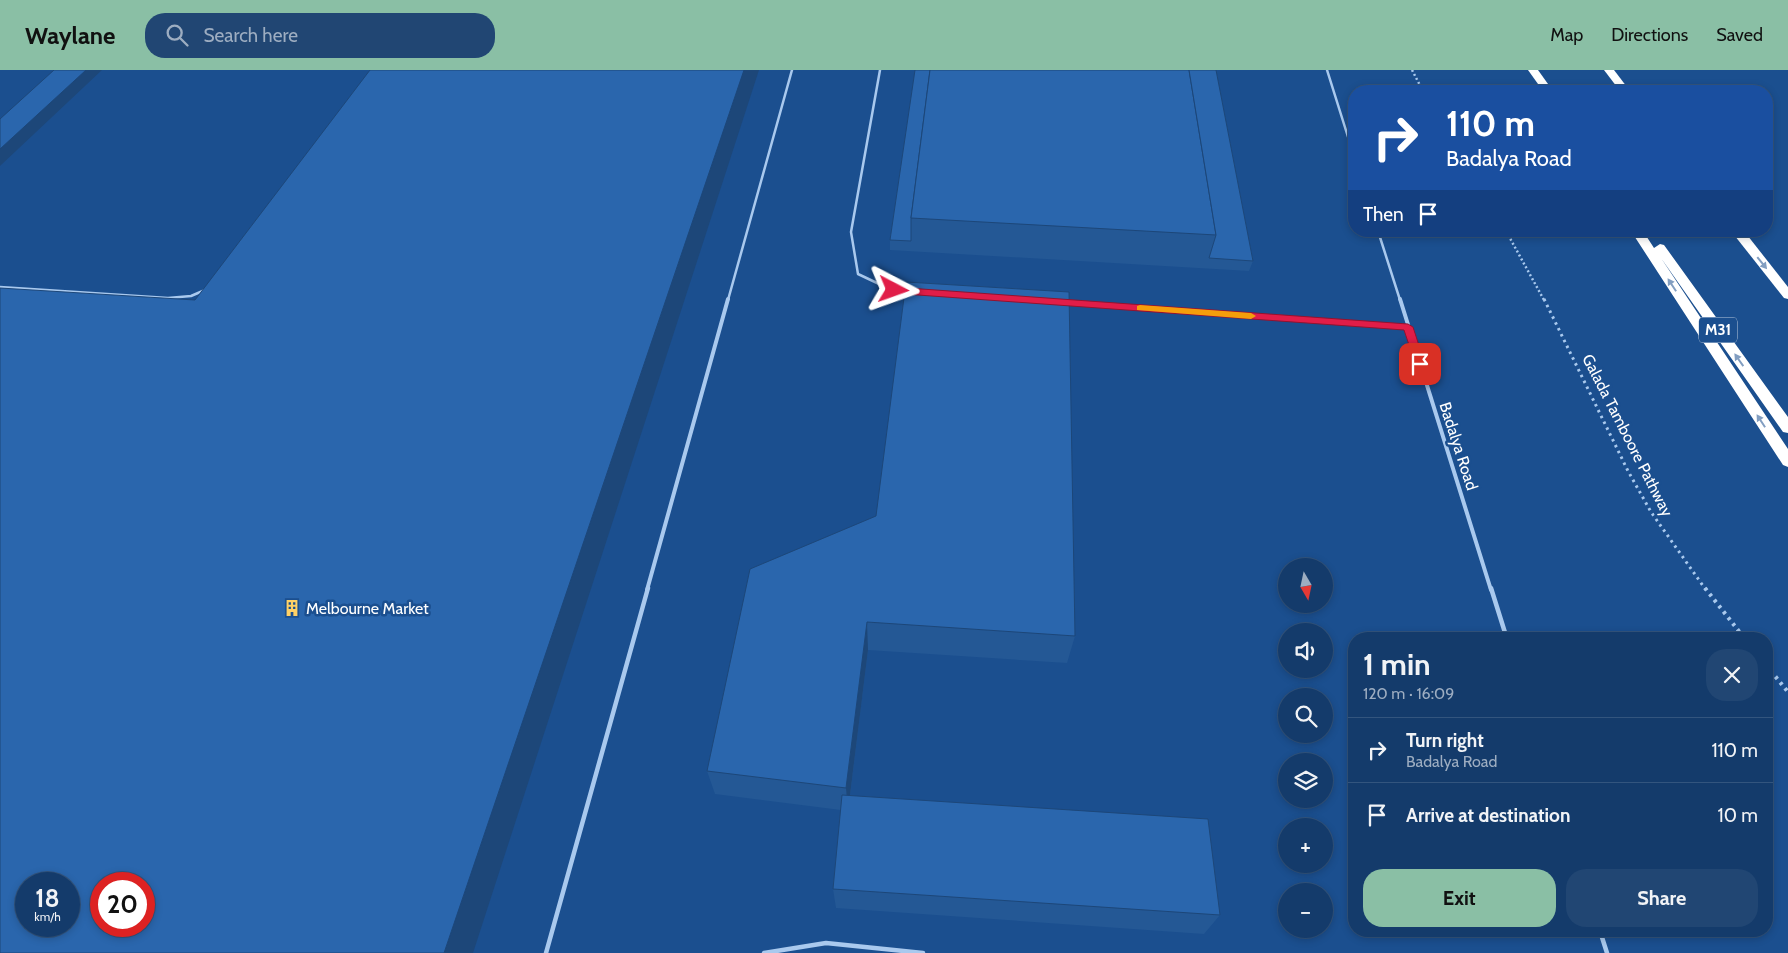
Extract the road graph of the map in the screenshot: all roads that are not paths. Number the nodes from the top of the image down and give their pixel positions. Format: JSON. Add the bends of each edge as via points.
{"nodes":[{"id":1,"x":792,"y":70,"type":"edge"},
{"id":2,"x":880,"y":70,"type":"edge"},
{"id":3,"x":1326,"y":70,"type":"edge"},
{"id":4,"x":1532,"y":70,"type":"edge"},
{"id":5,"x":1609,"y":70,"type":"edge"},
{"id":6,"x":1543,"y":85,"type":"edge"},
{"id":7,"x":1621,"y":85,"type":"edge"},
{"id":8,"x":1348,"y":138,"type":"edge"},
{"id":9,"x":1380,"y":237,"type":"edge"},
{"id":10,"x":1641,"y":237,"type":"edge"},
{"id":11,"x":1652,"y":237,"type":"edge"},
{"id":12,"x":1742,"y":237,"type":"edge"},
{"id":13,"x":209,"y":286,"type":"edge"},
{"id":14,"x":0,"y":287,"type":"edge"},
{"id":15,"x":913,"y":292,"type":"edge"},
{"id":16,"x":1788,"y":295,"type":"edge"},
{"id":17,"x":1062,"y":302,"type":"edge"},
{"id":18,"x":1408,"y":327,"type":"junction"},
{"id":19,"x":1788,"y":428,"type":"edge"},
{"id":20,"x":1788,"y":461,"type":"edge"},
{"id":21,"x":1505,"y":632,"type":"edge"},
{"id":22,"x":1602,"y":937,"type":"edge"},
{"id":23,"x":546,"y":953,"type":"edge"},
{"id":24,"x":764,"y":953,"type":"edge"},
{"id":25,"x":923,"y":953,"type":"edge"},
{"id":26,"x":1607,"y":953,"type":"edge"}],
"edges":[{"from":1,"to":23,"type":"lane"},
{"from":2,"to":15,"type":"lane","via":[[851,232],[858,274],[894,290]]},
{"from":3,"to":8,"type":"lane"},
{"from":4,"to":6,"type":"highway"},
{"from":5,"to":7,"type":"highway"},
{"from":9,"to":18,"type":"lane","name":"Badalya Road"},
{"from":20,"to":10,"type":"highway","one_way":true},
{"from":19,"to":11,"type":"highway","number":"M31","one_way":true},
{"from":12,"to":16,"type":"highway","one_way":true},
{"from":13,"to":14,"type":"lane","via":[[198,294],[178,298]]},
{"from":17,"to":18,"type":"lane"},
{"from":18,"to":21,"type":"lane","name":"Badalya Road"},
{"from":22,"to":26,"type":"lane"},
{"from":24,"to":25,"type":"lane","via":[[826,943]]}]}
